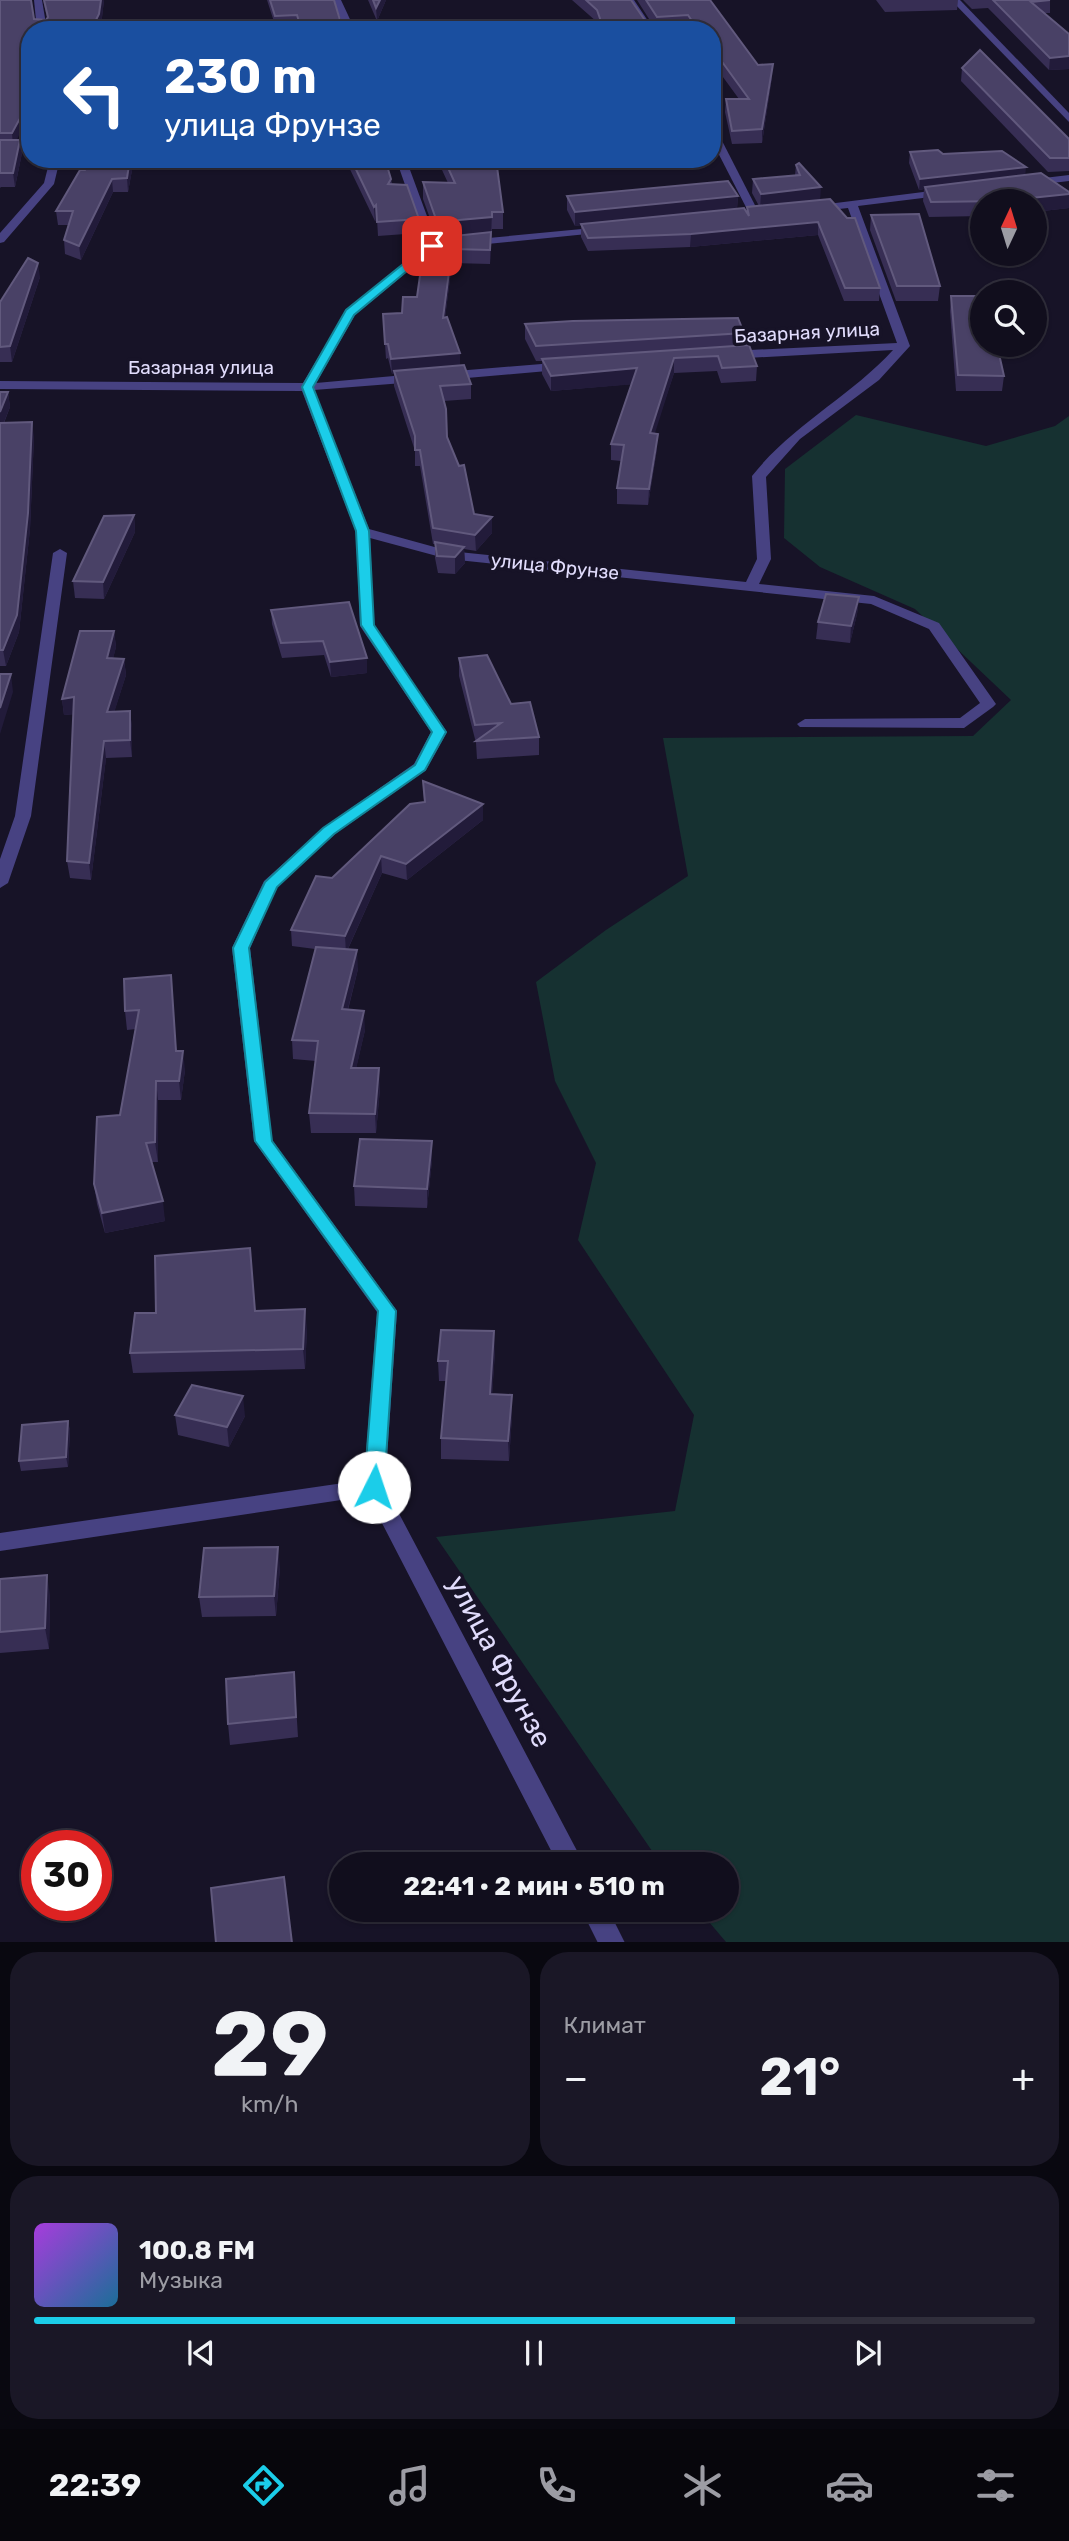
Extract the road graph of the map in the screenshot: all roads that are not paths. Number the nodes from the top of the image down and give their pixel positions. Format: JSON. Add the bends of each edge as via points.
{"nodes":[{"id":1,"x":38,"y":0,"type":"edge"},
{"id":2,"x":337,"y":0,"type":"edge"},
{"id":3,"x":629,"y":0,"type":"edge"},
{"id":4,"x":955,"y":0,"type":"edge"},
{"id":5,"x":41,"y":21,"type":"edge"},
{"id":6,"x":346,"y":21,"type":"edge"},
{"id":7,"x":644,"y":21,"type":"edge"},
{"id":8,"x":1069,"y":119,"type":"edge"},
{"id":9,"x":721,"y":149,"type":"edge"},
{"id":10,"x":53,"y":168,"type":"edge"},
{"id":11,"x":405,"y":168,"type":"edge"},
{"id":12,"x":1069,"y":178,"type":"edge"},
{"id":13,"x":1015,"y":184,"type":"edge"},
{"id":14,"x":960,"y":191,"type":"edge"},
{"id":15,"x":852,"y":204,"type":"junction"},
{"id":16,"x":797,"y":210,"type":"edge"},
{"id":17,"x":769,"y":214,"type":"edge"},
{"id":18,"x":755,"y":215,"type":"junction"},
{"id":19,"x":742,"y":217,"type":"edge"},
{"id":20,"x":620,"y":228,"type":"edge"},
{"id":21,"x":0,"y":240,"type":"edge"},
{"id":22,"x":459,"y":244,"type":"edge"},
{"id":23,"x":904,"y":346,"type":"junction"},
{"id":24,"x":712,"y":356,"type":"edge"},
{"id":25,"x":576,"y":365,"type":"edge"},
{"id":26,"x":0,"y":385,"type":"edge"},
{"id":27,"x":307,"y":387,"type":"junction"},
{"id":28,"x":363,"y":531,"type":"junction"},
{"id":29,"x":61,"y":553,"type":"dead end"},
{"id":30,"x":751,"y":586,"type":"junction"},
{"id":31,"x":804,"y":724,"type":"dead end"},
{"id":32,"x":0,"y":883,"type":"edge"},
{"id":33,"x":374,"y":1487,"type":"junction"},
{"id":34,"x":0,"y":1542,"type":"edge"},
{"id":35,"x":565,"y":1852,"type":"edge"},
{"id":36,"x":601,"y":1922,"type":"edge"},
{"id":37,"x":612,"y":1942,"type":"edge"}],
"edges":[{"from":1,"to":5,"type":"street"},
{"from":2,"to":6,"type":"street"},
{"from":3,"to":7,"type":"street"},
{"from":4,"to":8,"type":"street"},
{"from":9,"to":18,"type":"street"},
{"from":10,"to":21,"type":"street","via":[[49,184]]},
{"from":11,"to":27,"type":"street","via":[[438,246],[350,313]]},
{"from":12,"to":13,"type":"street"},
{"from":14,"to":15,"type":"street"},
{"from":15,"to":16,"type":"street"},
{"from":15,"to":23,"type":"street"},
{"from":17,"to":18,"type":"street"},
{"from":18,"to":19,"type":"street"},
{"from":20,"to":22,"type":"street"},
{"from":23,"to":24,"type":"street","name":"Базарная улица"},
{"from":23,"to":30,"type":"street","via":[[874,377],[795,436],[759,476],[764,559]]},
{"from":25,"to":27,"type":"street","name":"Базарная улица"},
{"from":26,"to":27,"type":"street","name":"Базарная улица"},
{"from":27,"to":28,"type":"street"},
{"from":28,"to":30,"type":"street","name":"улица Фрунзе","via":[[448,555]]},
{"from":28,"to":33,"type":"street","via":[[367,625],[439,732],[420,767],[329,831],[270,885],[241,948],[263,1141],[387,1311]]},
{"from":29,"to":32,"type":"street","via":[[23,816]]},
{"from":30,"to":31,"type":"street","name":"улица Фрунзе","via":[[874,600],[934,625],[988,704],[964,723]]},
{"from":33,"to":34,"type":"street"},
{"from":33,"to":35,"type":"street","name":"улица Фрунзе"},
{"from":36,"to":37,"type":"street"}]}
